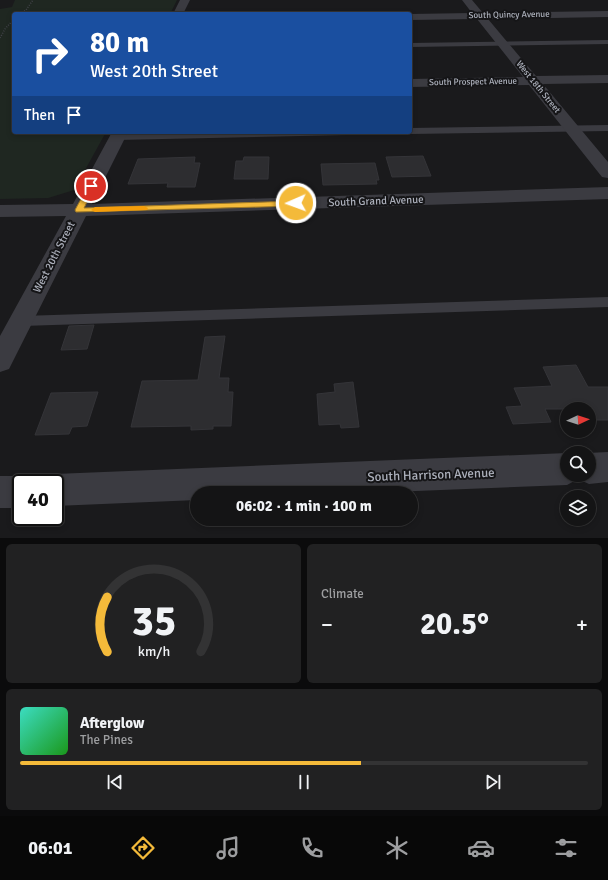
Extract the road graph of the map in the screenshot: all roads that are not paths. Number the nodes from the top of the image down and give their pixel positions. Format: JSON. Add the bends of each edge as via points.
{"nodes":[{"id":1,"x":185,"y":0,"type":"edge"},
{"id":2,"x":467,"y":0,"type":"edge"},
{"id":3,"x":179,"y":12,"type":"edge"},
{"id":4,"x":608,"y":14,"type":"edge"},
{"id":5,"x":482,"y":16,"type":"junction"},
{"id":6,"x":412,"y":17,"type":"edge"},
{"id":7,"x":608,"y":42,"type":"edge"},
{"id":8,"x":503,"y":44,"type":"junction"},
{"id":9,"x":412,"y":45,"type":"edge"},
{"id":10,"x":608,"y":79,"type":"edge"},
{"id":11,"x":532,"y":81,"type":"junction"},
{"id":12,"x":412,"y":83,"type":"edge"},
{"id":13,"x":571,"y":128,"type":"junction"},
{"id":14,"x":608,"y":128,"type":"edge"},
{"id":15,"x":412,"y":131,"type":"edge"},
{"id":16,"x":118,"y":134,"type":"edge"},
{"id":17,"x":608,"y":173,"type":"edge"},
{"id":18,"x":608,"y":193,"type":"edge"},
{"id":19,"x":78,"y":210,"type":"junction"},
{"id":20,"x":0,"y":211,"type":"edge"},
{"id":21,"x":608,"y":302,"type":"edge"},
{"id":22,"x":22,"y":321,"type":"junction"},
{"id":23,"x":0,"y":361,"type":"edge"},
{"id":24,"x":608,"y":467,"type":"edge"},
{"id":25,"x":596,"y":468,"type":"edge"},
{"id":26,"x":560,"y":469,"type":"edge"},
{"id":27,"x":64,"y":490,"type":"edge"},
{"id":28,"x":0,"y":492,"type":"edge"},
{"id":29,"x":12,"y":492,"type":"edge"}],
"edges":[{"from":1,"to":3,"type":"street"},
{"from":2,"to":5,"type":"street","name":"West 18th Street"},
{"from":4,"to":5,"type":"street","name":"South Quincy Avenue"},
{"from":5,"to":6,"type":"street","name":"South Quincy Avenue"},
{"from":5,"to":8,"type":"street","name":"West 18th Street"},
{"from":7,"to":8,"type":"lane"},
{"from":8,"to":9,"type":"lane"},
{"from":8,"to":11,"type":"street","name":"West 18th Street"},
{"from":10,"to":11,"type":"street","name":"South Prospect Avenue"},
{"from":11,"to":12,"type":"street","name":"South Prospect Avenue"},
{"from":11,"to":13,"type":"street","name":"West 18th Street"},
{"from":13,"to":14,"type":"lane"},
{"from":13,"to":15,"type":"lane"},
{"from":13,"to":17,"type":"street","name":"West 18th Street"},
{"from":16,"to":19,"type":"street","name":"West 20th Street"},
{"from":18,"to":19,"type":"street","name":"South Grand Avenue"},
{"from":19,"to":20,"type":"street","name":"South Grand Avenue"},
{"from":19,"to":22,"type":"street","name":"West 20th Street"},
{"from":21,"to":22,"type":"lane"},
{"from":22,"to":23,"type":"street","name":"West 20th Street"},
{"from":24,"to":25,"type":"street"},
{"from":26,"to":27,"type":"street","name":"South Harrison Avenue"},
{"from":28,"to":29,"type":"street"}]}
